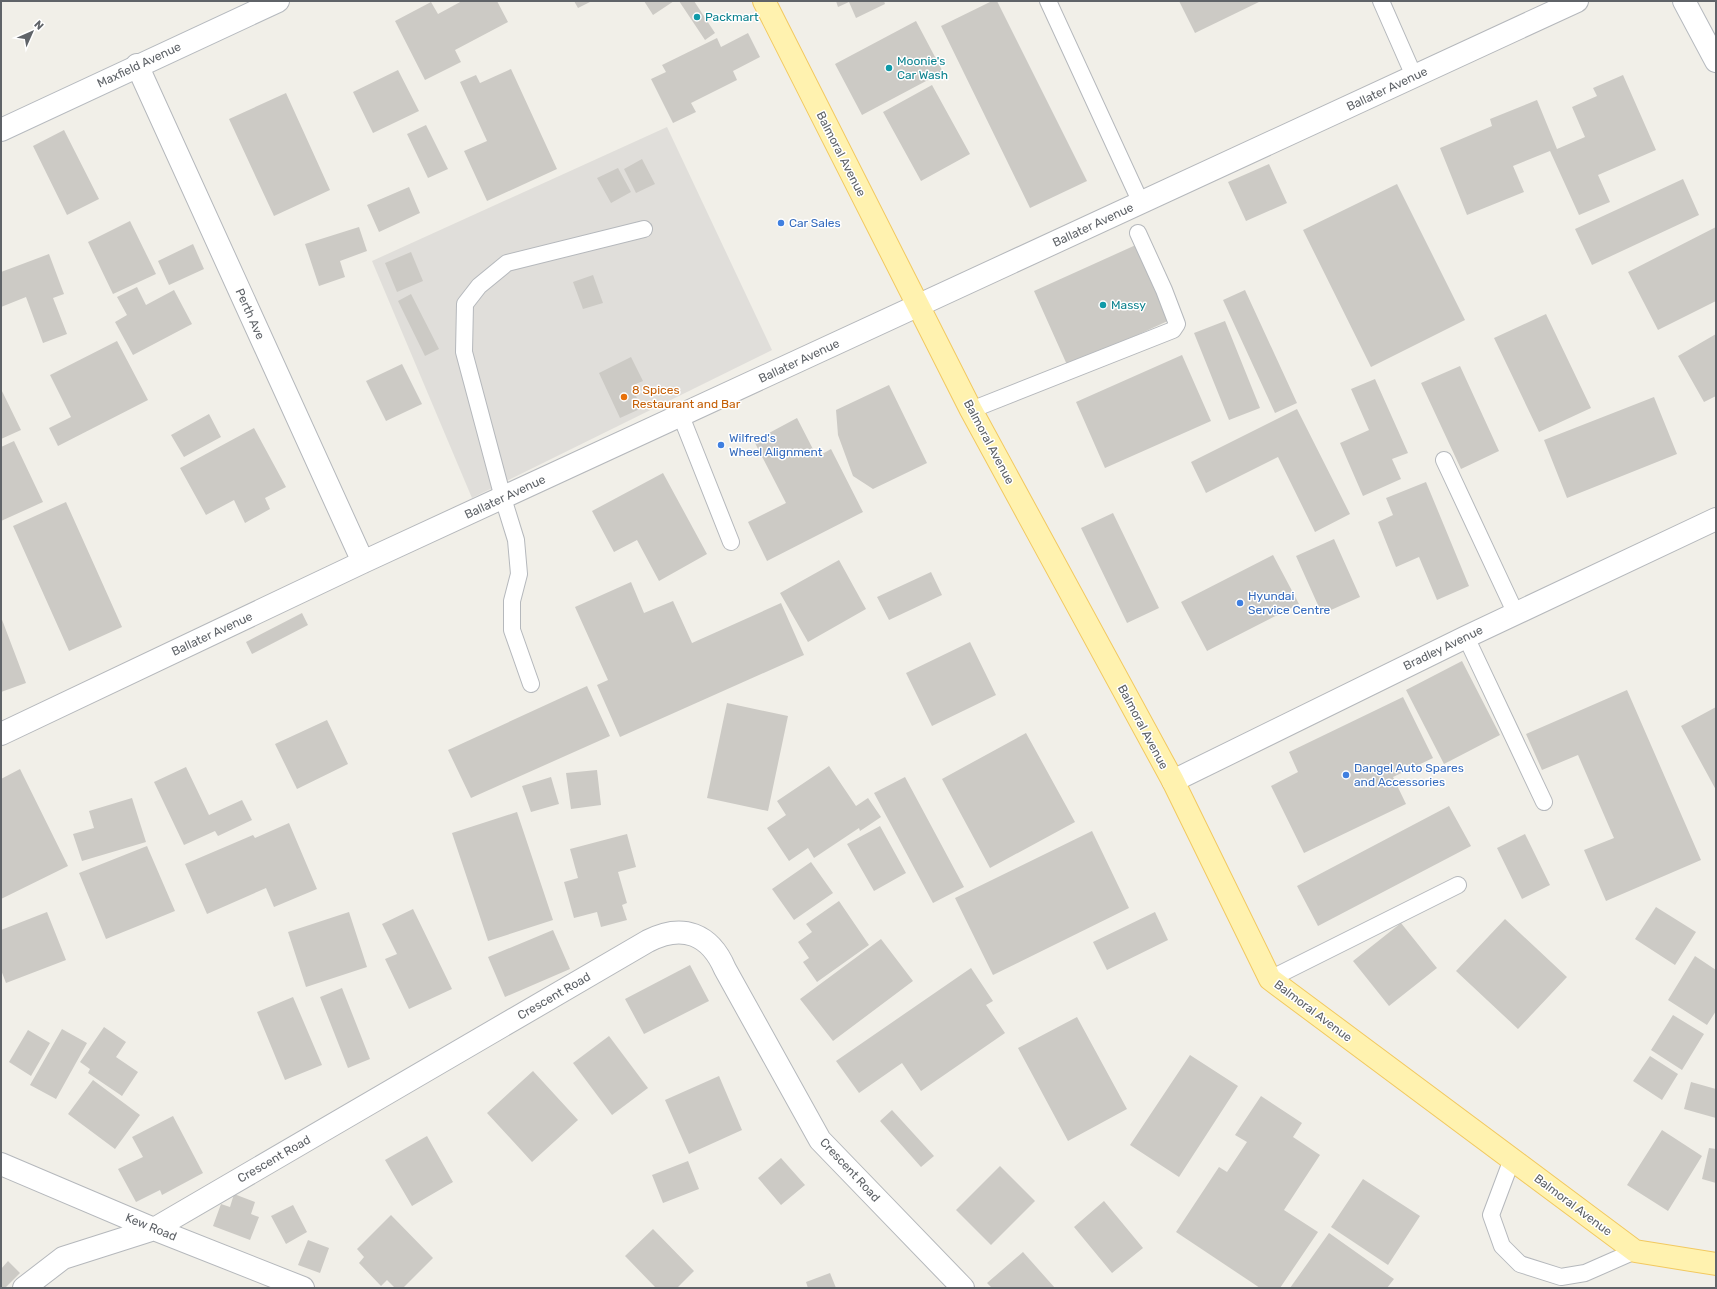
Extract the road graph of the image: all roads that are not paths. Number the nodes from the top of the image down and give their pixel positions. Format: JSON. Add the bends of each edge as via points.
{"nodes":[{"id":1,"x":278,"y":1,"type":"edge"},
{"id":2,"x":764,"y":1,"type":"edge"},
{"id":3,"x":1048,"y":1,"type":"edge"},
{"id":4,"x":1381,"y":1,"type":"edge"},
{"id":5,"x":1576,"y":1,"type":"edge"},
{"id":6,"x":1684,"y":1,"type":"edge"},
{"id":7,"x":1555,"y":6,"type":"edge"},
{"id":8,"x":1716,"y":61,"type":"edge"},
{"id":9,"x":137,"y":65,"type":"junction"},
{"id":10,"x":1414,"y":76,"type":"junction"},
{"id":11,"x":1,"y":130,"type":"edge"},
{"id":12,"x":1141,"y":203,"type":"junction"},
{"id":13,"x":644,"y":229,"type":"dead end"},
{"id":14,"x":1138,"y":233,"type":"dead end"},
{"id":15,"x":918,"y":306,"type":"junction"},
{"id":16,"x":971,"y":410,"type":"junction"},
{"id":17,"x":681,"y":416,"type":"junction"},
{"id":18,"x":1444,"y":460,"type":"dead end"},
{"id":19,"x":503,"y":498,"type":"junction"},
{"id":20,"x":1716,"y":519,"type":"edge"},
{"id":21,"x":731,"y":542,"type":"dead end"},
{"id":22,"x":363,"y":562,"type":"junction"},
{"id":23,"x":1516,"y":614,"type":"junction"},
{"id":24,"x":1466,"y":637,"type":"junction"},
{"id":25,"x":531,"y":684,"type":"dead end"},
{"id":26,"x":1,"y":734,"type":"edge"},
{"id":27,"x":1173,"y":781,"type":"junction"},
{"id":28,"x":1544,"y":802,"type":"dead end"},
{"id":29,"x":1458,"y":885,"type":"dead end"},
{"id":30,"x":1270,"y":980,"type":"junction"},
{"id":31,"x":1512,"y":1159,"type":"junction"},
{"id":32,"x":1,"y":1164,"type":"edge"},
{"id":33,"x":154,"y":1229,"type":"junction"},
{"id":34,"x":1635,"y":1251,"type":"junction"},
{"id":35,"x":1716,"y":1264,"type":"edge"},
{"id":36,"x":24,"y":1288,"type":"edge"},
{"id":37,"x":303,"y":1288,"type":"edge"},
{"id":38,"x":963,"y":1288,"type":"edge"}],
"edges":[{"from":1,"to":9,"type":"street","name":"Maxfield Avenue"},
{"from":2,"to":15,"type":"main road","name":"Balmoral Avenue"},
{"from":3,"to":12,"type":"lane"},
{"from":4,"to":10,"type":"lane"},
{"from":5,"to":7,"type":"street","name":"Ballater Avenue"},
{"from":6,"to":8,"type":"street"},
{"from":7,"to":10,"type":"street","name":"Ballater Avenue"},
{"from":9,"to":11,"type":"street","name":"Maxfield Avenue"},
{"from":9,"to":22,"type":"street","name":"Perth Ave"},
{"from":10,"to":12,"type":"street","name":"Ballater Avenue"},
{"from":12,"to":15,"type":"street","name":"Ballater Avenue"},
{"from":13,"to":19,"type":"lane","via":[[507,263],[480,286],[465,304],[464,352]]},
{"from":14,"to":16,"type":"lane","via":[[1177,324],[1173,330]]},
{"from":15,"to":16,"type":"main road","name":"Balmoral Avenue"},
{"from":15,"to":17,"type":"street","name":"Ballater Avenue"},
{"from":16,"to":27,"type":"main road","name":"Balmoral Avenue"},
{"from":17,"to":19,"type":"street","name":"Ballater Avenue"},
{"from":17,"to":21,"type":"lane"},
{"from":18,"to":23,"type":"lane"},
{"from":19,"to":22,"type":"street","name":"Ballater Avenue"},
{"from":19,"to":25,"type":"lane","via":[[516,540],[519,574],[512,601],[512,630]]},
{"from":20,"to":23,"type":"street","name":"Bradley Avenue"},
{"from":22,"to":26,"type":"street","name":"Ballater Avenue"},
{"from":23,"to":24,"type":"street","name":"Bradley Avenue"},
{"from":24,"to":27,"type":"street","name":"Bradley Avenue"},
{"from":24,"to":28,"type":"lane"},
{"from":27,"to":30,"type":"main road","name":"Balmoral Avenue"},
{"from":29,"to":30,"type":"lane"},
{"from":30,"to":31,"type":"main road","name":"Balmoral Avenue"},
{"from":31,"to":34,"type":"main road","name":"Balmoral Avenue"},
{"from":31,"to":34,"type":"lane","via":[[1491,1215],[1502,1246],[1520,1264],[1561,1277],[1585,1273]]},
{"from":32,"to":33,"type":"street","name":"Kew Road"},
{"from":33,"to":36,"type":"street","name":"Crescent Road","via":[[63,1258]]},
{"from":33,"to":37,"type":"street","name":"Kew Road"},
{"from":33,"to":38,"type":"street","name":"Crescent Road","via":[[648,941],[663,934],[679,932],[699,937],[719,955],[820,1140]]},
{"from":34,"to":35,"type":"main road","name":"Balmoral Avenue"}]}
